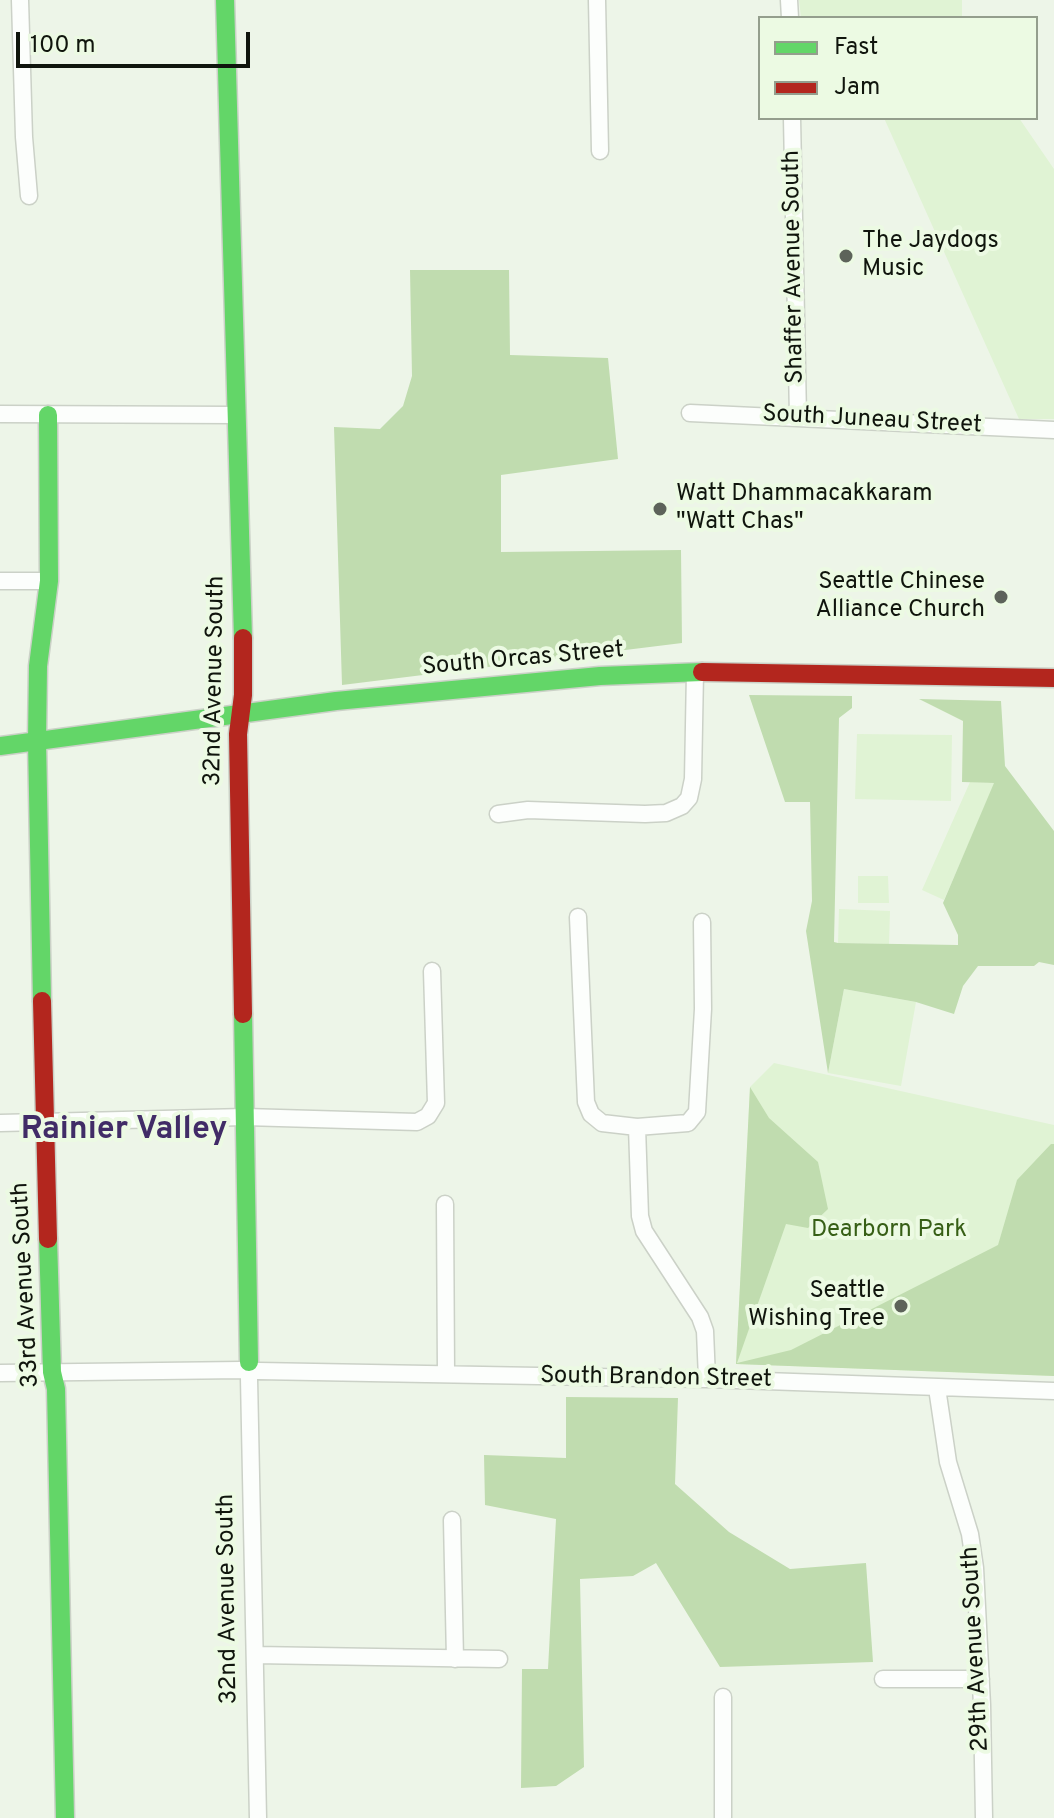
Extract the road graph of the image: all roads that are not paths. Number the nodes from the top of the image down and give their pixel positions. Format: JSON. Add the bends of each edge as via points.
{"nodes":[{"id":1,"x":20,"y":0,"type":"edge"},
{"id":2,"x":225,"y":0,"type":"edge"},
{"id":3,"x":597,"y":0,"type":"edge"},
{"id":4,"x":792,"y":120,"type":"edge"},
{"id":5,"x":600,"y":151,"type":"dead end"},
{"id":6,"x":29,"y":196,"type":"dead end"},
{"id":7,"x":690,"y":413,"type":"dead end"},
{"id":8,"x":0,"y":414,"type":"edge"},
{"id":9,"x":48,"y":415,"type":"junction"},
{"id":10,"x":236,"y":415,"type":"junction"},
{"id":11,"x":798,"y":417,"type":"junction"},
{"id":12,"x":1054,"y":430,"type":"edge"},
{"id":13,"x":0,"y":581,"type":"edge"},
{"id":14,"x":49,"y":581,"type":"junction"},
{"id":15,"x":695,"y":672,"type":"junction"},
{"id":16,"x":1054,"y":678,"type":"edge"},
{"id":17,"x":239,"y":714,"type":"junction"},
{"id":18,"x":37,"y":741,"type":"junction"},
{"id":19,"x":0,"y":746,"type":"edge"},
{"id":20,"x":498,"y":814,"type":"dead end"},
{"id":21,"x":578,"y":917,"type":"dead end"},
{"id":22,"x":702,"y":922,"type":"dead end"},
{"id":23,"x":432,"y":971,"type":"dead end"},
{"id":24,"x":245,"y":1117,"type":"junction"},
{"id":25,"x":44,"y":1122,"type":"junction"},
{"id":26,"x":0,"y":1123,"type":"edge"},
{"id":27,"x":637,"y":1127,"type":"junction"},
{"id":28,"x":445,"y":1204,"type":"dead end"},
{"id":29,"x":249,"y":1370,"type":"junction"},
{"id":30,"x":52,"y":1372,"type":"junction"},
{"id":31,"x":0,"y":1373,"type":"edge"},
{"id":32,"x":446,"y":1374,"type":"junction"},
{"id":33,"x":707,"y":1379,"type":"junction"},
{"id":34,"x":937,"y":1388,"type":"junction"},
{"id":35,"x":1054,"y":1391,"type":"edge"},
{"id":36,"x":452,"y":1520,"type":"dead end"},
{"id":37,"x":255,"y":1655,"type":"junction"},
{"id":38,"x":455,"y":1659,"type":"junction"},
{"id":39,"x":499,"y":1659,"type":"dead end"},
{"id":40,"x":883,"y":1679,"type":"dead end"},
{"id":41,"x":981,"y":1679,"type":"junction"},
{"id":42,"x":723,"y":1697,"type":"dead end"},
{"id":43,"x":65,"y":1818,"type":"edge"},
{"id":44,"x":258,"y":1818,"type":"edge"},
{"id":45,"x":723,"y":1818,"type":"edge"},
{"id":46,"x":984,"y":1818,"type":"edge"}],
"edges":[{"from":1,"to":6,"type":"street"},
{"from":2,"to":10,"type":"street","name":"32nd Avenue South"},
{"from":3,"to":5,"type":"street"},
{"from":4,"to":11,"type":"street","name":"Shaffer Avenue South"},
{"from":7,"to":11,"type":"street","name":"South Juneau Street"},
{"from":8,"to":9,"type":"street"},
{"from":9,"to":10,"type":"street"},
{"from":9,"to":14,"type":"street","name":"33rd Avenue South"},
{"from":10,"to":17,"type":"street","name":"32nd Avenue South","via":[[243,625]]},
{"from":11,"to":12,"type":"street","name":"South Juneau Street"},
{"from":13,"to":14,"type":"street"},
{"from":14,"to":18,"type":"street","name":"33rd Avenue South","via":[[38,666]]},
{"from":15,"to":16,"type":"street","name":"South Orcas Street"},
{"from":15,"to":17,"type":"street","name":"South Orcas Street","via":[[600,676]]},
{"from":15,"to":20,"type":"street","via":[[693,779],[682,806],[645,814]]},
{"from":17,"to":18,"type":"street","name":"South Orcas Street"},
{"from":17,"to":24,"type":"street","name":"32nd Avenue South"},
{"from":18,"to":19,"type":"street","name":"South Orcas Street"},
{"from":18,"to":25,"type":"street","name":"33rd Avenue South"},
{"from":21,"to":27,"type":"street","via":[[586,1102],[602,1123]]},
{"from":22,"to":27,"type":"street","via":[[697,1112],[688,1123]]},
{"from":23,"to":24,"type":"street","via":[[436,1103],[428,1116],[417,1122]]},
{"from":24,"to":25,"type":"street"},
{"from":24,"to":29,"type":"street","name":"32nd Avenue South"},
{"from":25,"to":26,"type":"street"},
{"from":25,"to":30,"type":"street","name":"33rd Avenue South"},
{"from":27,"to":33,"type":"street","via":[[644,1231],[700,1317]]},
{"from":28,"to":32,"type":"street"},
{"from":29,"to":30,"type":"street","name":"South Brandon Street"},
{"from":29,"to":32,"type":"street","name":"South Brandon Street"},
{"from":29,"to":37,"type":"street","name":"32nd Avenue South"},
{"from":30,"to":31,"type":"street","name":"South Brandon Street"},
{"from":30,"to":43,"type":"street","name":"33rd Avenue South"},
{"from":32,"to":33,"type":"street","name":"South Brandon Street"},
{"from":33,"to":34,"type":"street","name":"South Brandon Street"},
{"from":34,"to":35,"type":"street","name":"South Brandon Street"},
{"from":34,"to":41,"type":"street","name":"29th Avenue South","via":[[948,1462],[970,1534]]},
{"from":36,"to":38,"type":"street"},
{"from":37,"to":38,"type":"street"},
{"from":37,"to":44,"type":"street","name":"32nd Avenue South"},
{"from":38,"to":39,"type":"street"},
{"from":40,"to":41,"type":"street"},
{"from":41,"to":46,"type":"street","name":"29th Avenue South"},
{"from":42,"to":45,"type":"street"}]}
